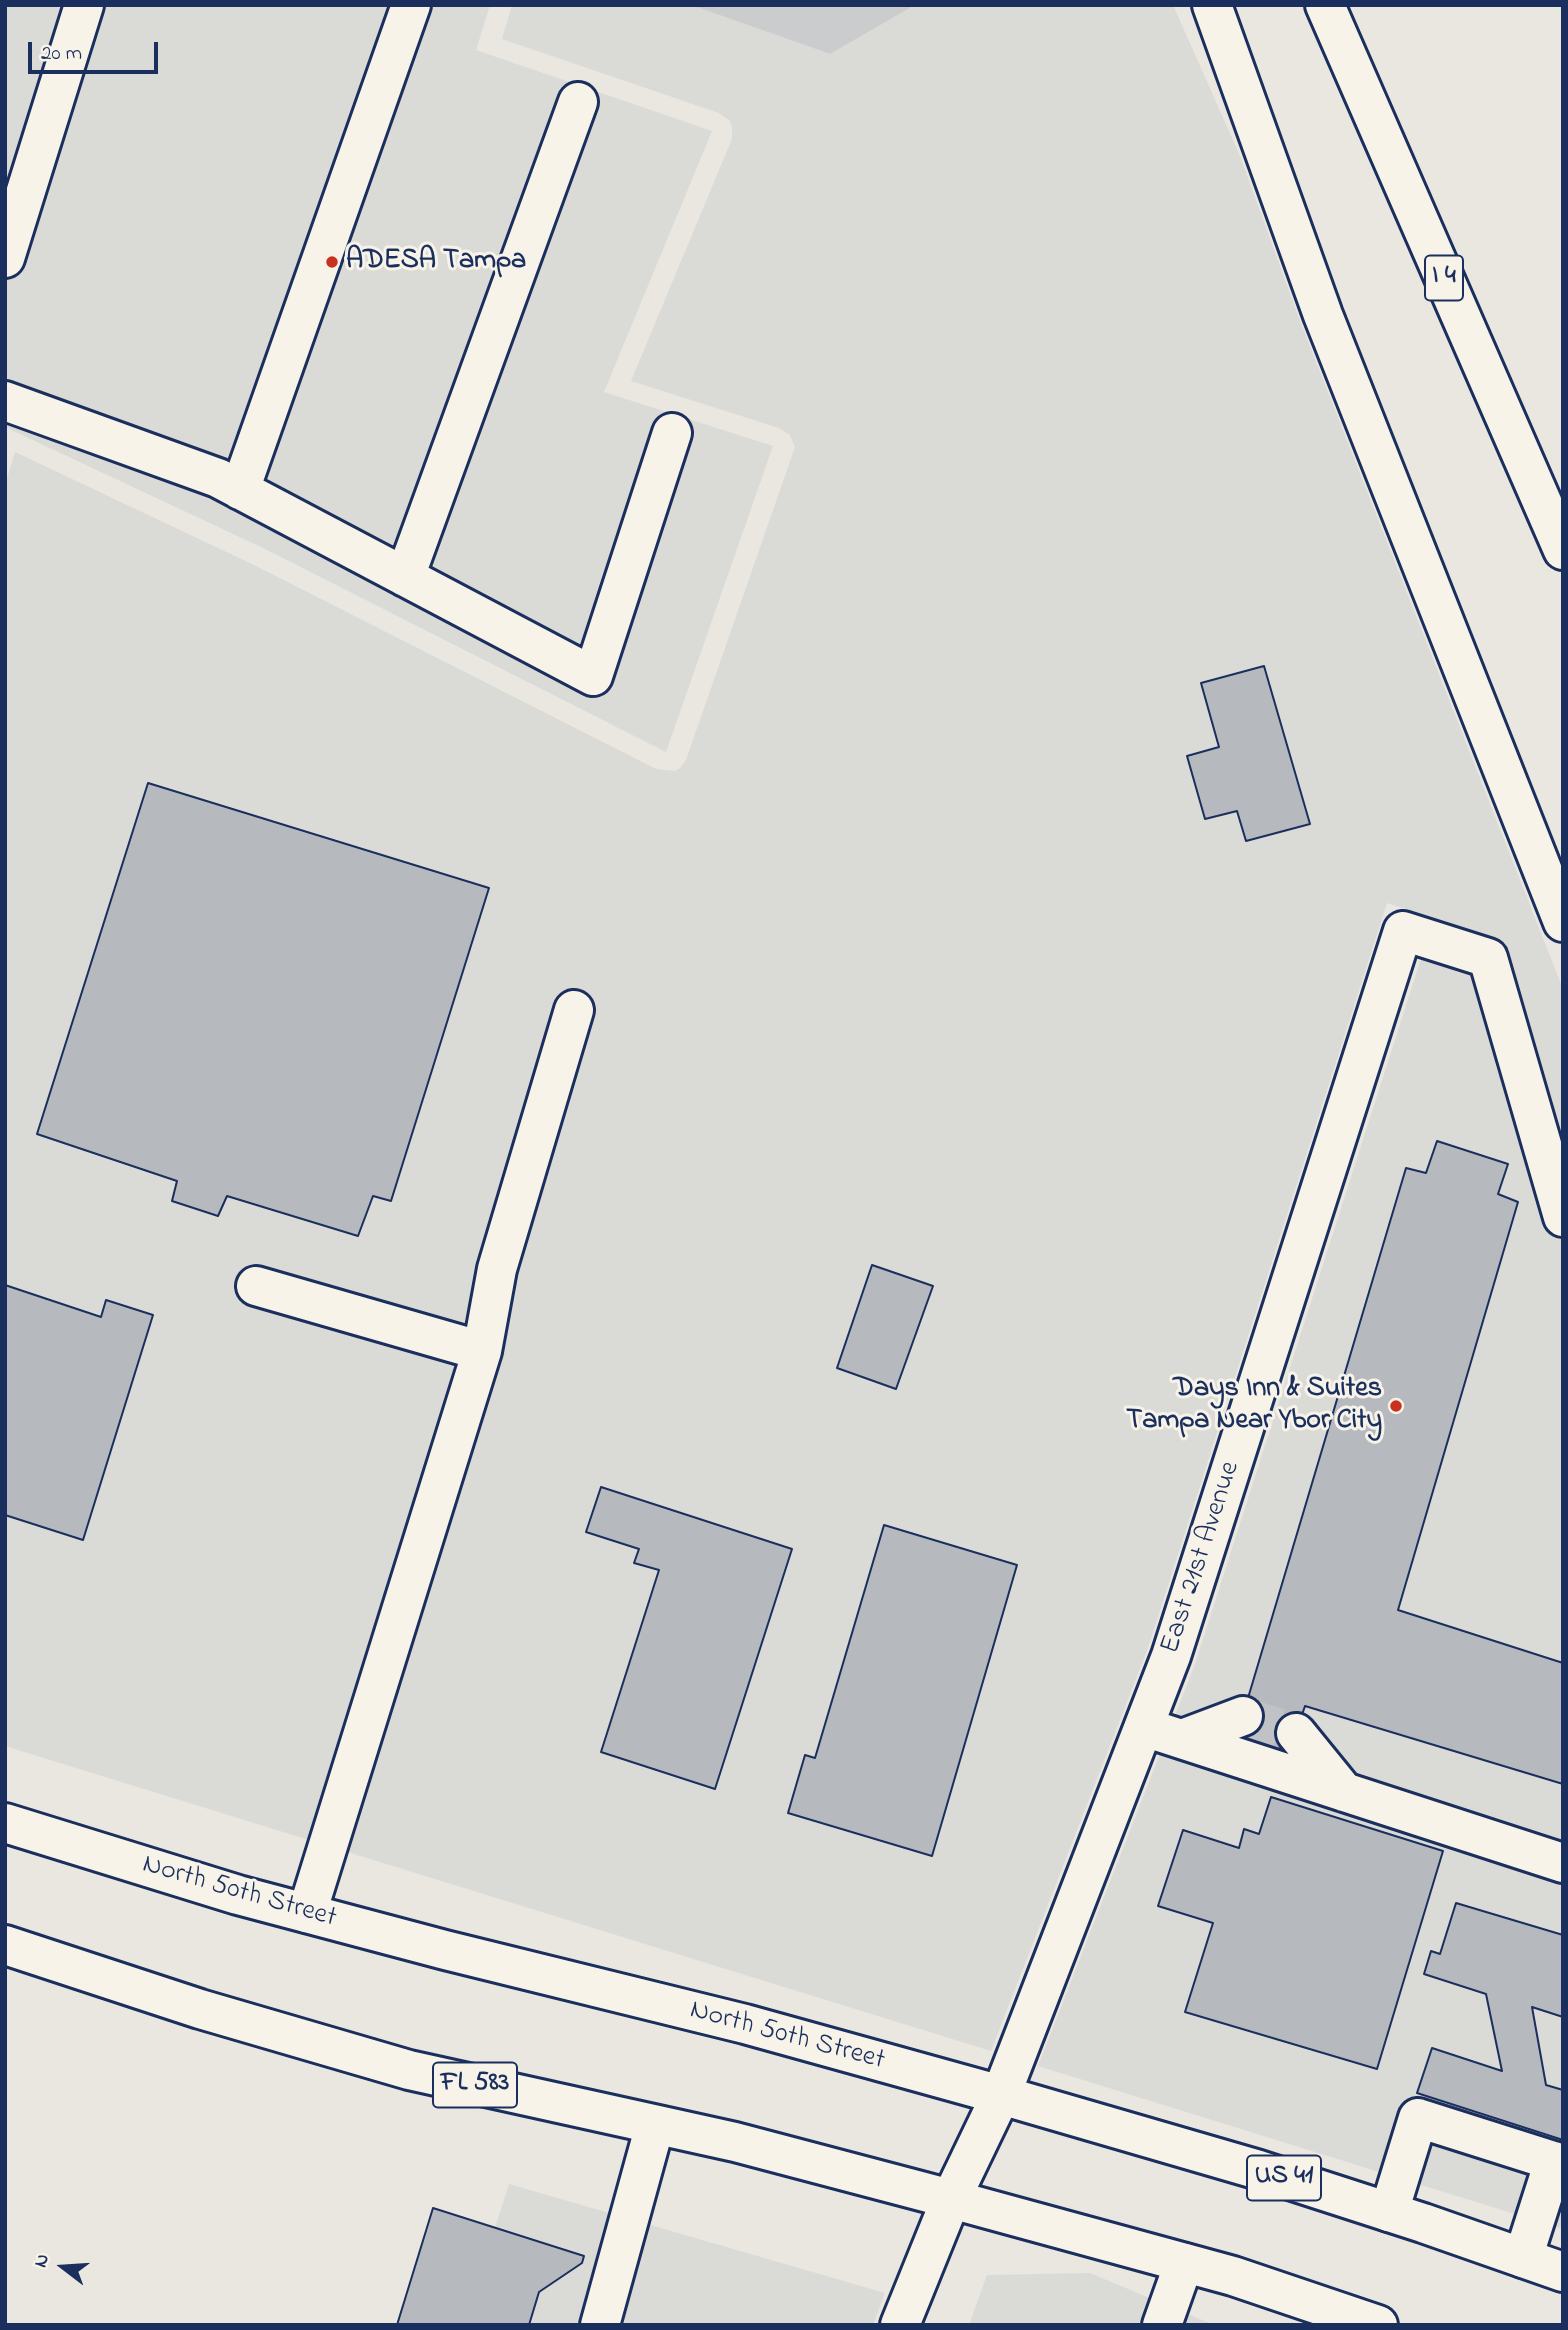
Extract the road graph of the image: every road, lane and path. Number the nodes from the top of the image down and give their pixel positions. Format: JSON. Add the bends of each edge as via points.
{"nodes":[{"id":1,"x":84,"y":5,"type":"edge"},
{"id":2,"x":411,"y":5,"type":"edge"},
{"id":3,"x":1212,"y":5,"type":"edge"},
{"id":4,"x":1325,"y":5,"type":"edge"},
{"id":5,"x":578,"y":102,"type":"dead end"},
{"id":6,"x":5,"y":258,"type":"edge"},
{"id":7,"x":5,"y":401,"type":"edge"},
{"id":8,"x":672,"y":433,"type":"dead end"},
{"id":9,"x":240,"y":490,"type":"junction"},
{"id":10,"x":1563,"y":550,"type":"edge"},
{"id":11,"x":405,"y":577,"type":"junction"},
{"id":12,"x":1563,"y":922,"type":"edge"},
{"id":13,"x":574,"y":1010,"type":"dead end"},
{"id":14,"x":1563,"y":1217,"type":"edge"},
{"id":15,"x":256,"y":1286,"type":"dead end"},
{"id":16,"x":482,"y":1351,"type":"junction"},
{"id":17,"x":1243,"y":1716,"type":"tunnel mouth"},
{"id":18,"x":1144,"y":1727,"type":"junction"},
{"id":19,"x":1296,"y":1733,"type":"tunnel mouth"},
{"id":20,"x":1182,"y":1740,"type":"junction"},
{"id":21,"x":1344,"y":1792,"type":"junction"},
{"id":22,"x":5,"y":1823,"type":"edge"},
{"id":23,"x":1563,"y":1863,"type":"edge"},
{"id":24,"x":307,"y":1913,"type":"junction"},
{"id":25,"x":5,"y":1945,"type":"edge"},
{"id":26,"x":1001,"y":2095,"type":"junction"},
{"id":27,"x":655,"y":2124,"type":"junction"},
{"id":28,"x":1558,"y":2163,"type":"edge"},
{"id":29,"x":951,"y":2199,"type":"junction"},
{"id":30,"x":1389,"y":2212,"type":"junction"},
{"id":31,"x":1523,"y":2259,"type":"junction"},
{"id":32,"x":1184,"y":2263,"type":"junction"},
{"id":33,"x":1563,"y":2272,"type":"edge"},
{"id":34,"x":1333,"y":2318,"type":"edge"},
{"id":35,"x":600,"y":2325,"type":"edge"},
{"id":36,"x":900,"y":2325,"type":"edge"},
{"id":37,"x":1161,"y":2325,"type":"edge"},
{"id":38,"x":1378,"y":2325,"type":"edge"}],
"edges":[{"from":1,"to":6,"type":"main road"},
{"from":2,"to":9,"type":"main road"},
{"from":3,"to":12,"type":"main road","via":[[1323,315]]},
{"from":4,"to":10,"type":"main road","number":"I 4"},
{"from":5,"to":11,"type":"main road"},
{"from":7,"to":9,"type":"main road"},
{"from":8,"to":11,"type":"main road","via":[[593,676]]},
{"from":9,"to":11,"type":"main road"},
{"from":13,"to":16,"type":"main road","via":[[497,1269]]},
{"from":14,"to":18,"type":"main road","name":"East 21st Avenue","via":[[1488,958],[1403,931],[1171,1656]]},
{"from":15,"to":16,"type":"main road"},
{"from":16,"to":24,"type":"main road"},
{"from":17,"to":20,"type":"main road"},
{"from":18,"to":20,"type":"main road"},
{"from":18,"to":26,"type":"main road","name":"East 21st Avenue"},
{"from":19,"to":21,"type":"main road"},
{"from":20,"to":21,"type":"main road"},
{"from":21,"to":23,"type":"main road"},
{"from":22,"to":24,"type":"main road","name":"North 50th Street"},
{"from":24,"to":26,"type":"main road","name":"North 50th Street","via":[[745,2024]]},
{"from":25,"to":27,"type":"main road","number":"FL 583","via":[[200,2009],[409,2070]]},
{"from":26,"to":29,"type":"main road","name":"East 21st Avenue"},
{"from":26,"to":30,"type":"main road","name":"North 50th Street","number":"US 41"},
{"from":27,"to":29,"type":"main road","number":"FL 583"},
{"from":27,"to":35,"type":"main road"},
{"from":28,"to":30,"type":"main road","via":[[1418,2118]]},
{"from":28,"to":31,"type":"main road"},
{"from":29,"to":32,"type":"main road"},
{"from":29,"to":36,"type":"main road","name":"East 21st Avenue"},
{"from":30,"to":31,"type":"main road","name":"North 50th Street","number":"US 41"},
{"from":31,"to":33,"type":"main road","name":"North 50th Street","number":"US 41"},
{"from":32,"to":34,"type":"main road","via":[[1233,2276]]},
{"from":32,"to":37,"type":"main road"},
{"from":34,"to":38,"type":"main road"}]}
